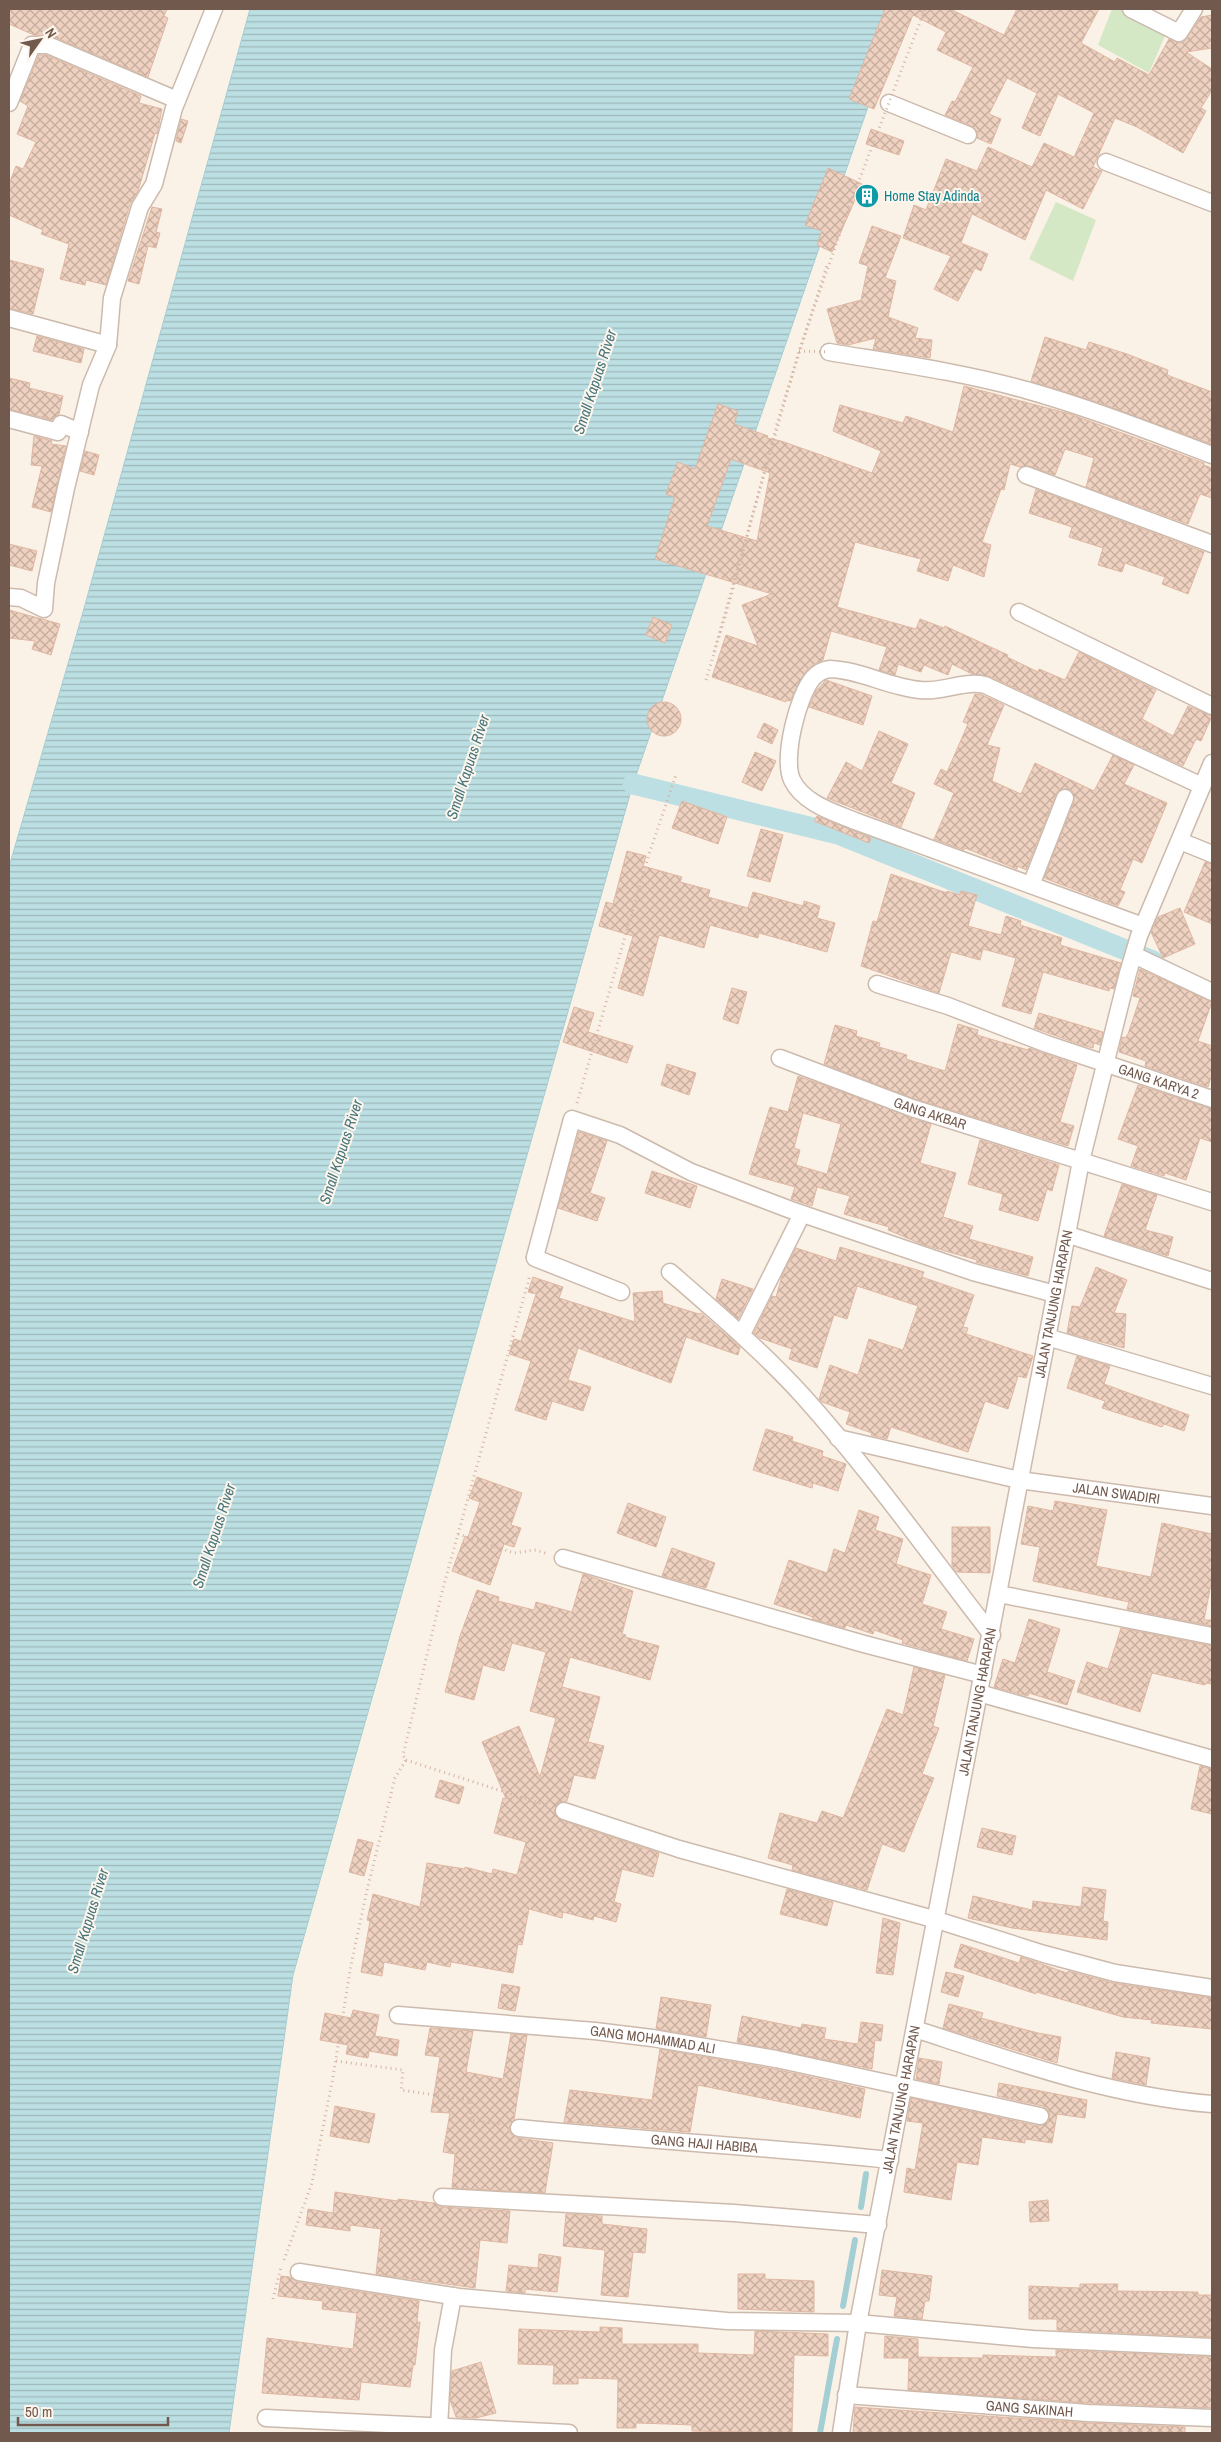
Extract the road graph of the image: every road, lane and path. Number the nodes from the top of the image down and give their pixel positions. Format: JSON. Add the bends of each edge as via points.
{"nodes":[{"id":1,"x":214,"y":9,"type":"edge"},
{"id":2,"x":925,"y":9,"type":"edge"},
{"id":3,"x":1131,"y":9,"type":"edge"},
{"id":4,"x":1194,"y":9,"type":"edge"},
{"id":5,"x":177,"y":100,"type":"junction"},
{"id":6,"x":9,"y":103,"type":"edge"},
{"id":7,"x":889,"y":103,"type":"junction"},
{"id":8,"x":968,"y":135,"type":"dead end"},
{"id":9,"x":1106,"y":162,"type":"dead end"},
{"id":10,"x":1212,"y":204,"type":"edge"},
{"id":11,"x":828,"y":265,"type":"dead end"},
{"id":12,"x":9,"y":318,"type":"edge"},
{"id":13,"x":108,"y":345,"type":"junction"},
{"id":14,"x":799,"y":351,"type":"junction"},
{"id":15,"x":829,"y":352,"type":"joint"},
{"id":16,"x":9,"y":419,"type":"edge"},
{"id":17,"x":80,"y":432,"type":"junction"},
{"id":18,"x":1212,"y":455,"type":"edge"},
{"id":19,"x":1026,"y":475,"type":"dead end"},
{"id":20,"x":1212,"y":544,"type":"edge"},
{"id":21,"x":9,"y":597,"type":"edge"},
{"id":22,"x":1019,"y":612,"type":"dead end"},
{"id":23,"x":714,"y":652,"type":"dead end"},
{"id":24,"x":706,"y":680,"type":"dead end"},
{"id":25,"x":1212,"y":706,"type":"edge"},
{"id":26,"x":1212,"y":763,"type":"edge"},
{"id":27,"x":676,"y":775,"type":"dead end"},
{"id":28,"x":1202,"y":786,"type":"junction"},
{"id":29,"x":1065,"y":798,"type":"dead end"},
{"id":30,"x":1180,"y":841,"type":"junction"},
{"id":31,"x":1212,"y":854,"type":"edge"},
{"id":32,"x":1031,"y":885,"type":"junction"},
{"id":33,"x":1141,"y":931,"type":"junction"},
{"id":34,"x":1134,"y":955,"type":"junction"},
{"id":35,"x":876,"y":984,"type":"dead end"},
{"id":36,"x":1212,"y":992,"type":"edge"},
{"id":37,"x":780,"y":1058,"type":"dead end"},
{"id":38,"x":1105,"y":1062,"type":"junction"},
{"id":39,"x":1212,"y":1099,"type":"edge"},
{"id":40,"x":572,"y":1119,"type":"junction"},
{"id":41,"x":1081,"y":1161,"type":"junction"},
{"id":42,"x":1212,"y":1202,"type":"edge"},
{"id":43,"x":802,"y":1214,"type":"junction"},
{"id":44,"x":1069,"y":1234,"type":"junction"},
{"id":45,"x":535,"y":1258,"type":"junction"},
{"id":46,"x":670,"y":1272,"type":"dead end"},
{"id":47,"x":1212,"y":1280,"type":"edge"},
{"id":48,"x":621,"y":1292,"type":"dead end"},
{"id":49,"x":1055,"y":1294,"type":"junction"},
{"id":50,"x":742,"y":1334,"type":"junction"},
{"id":51,"x":1046,"y":1337,"type":"junction"},
{"id":52,"x":1212,"y":1386,"type":"edge"},
{"id":53,"x":838,"y":1438,"type":"junction"},
{"id":54,"x":1020,"y":1480,"type":"junction"},
{"id":55,"x":1212,"y":1506,"type":"edge"},
{"id":56,"x":458,"y":1534,"type":"junction"},
{"id":57,"x":563,"y":1558,"type":"joint"},
{"id":58,"x":999,"y":1594,"type":"junction"},
{"id":59,"x":992,"y":1635,"type":"junction"},
{"id":60,"x":1212,"y":1636,"type":"edge"},
{"id":61,"x":982,"y":1675,"type":"junction"},
{"id":62,"x":979,"y":1693,"type":"junction"},
{"id":63,"x":1212,"y":1759,"type":"edge"},
{"id":64,"x":406,"y":1760,"type":"junction"},
{"id":65,"x":564,"y":1811,"type":"joint"},
{"id":66,"x":937,"y":1920,"type":"junction"},
{"id":67,"x":1212,"y":1988,"type":"edge"},
{"id":68,"x":398,"y":2015,"type":"dead end"},
{"id":69,"x":915,"y":2029,"type":"junction"},
{"id":70,"x":336,"y":2061,"type":"junction"},
{"id":71,"x":905,"y":2085,"type":"junction"},
{"id":72,"x":1212,"y":2104,"type":"edge"},
{"id":73,"x":1040,"y":2116,"type":"dead end"},
{"id":74,"x":519,"y":2128,"type":"joint"},
{"id":75,"x":890,"y":2160,"type":"junction"},
{"id":76,"x":442,"y":2197,"type":"dead end"},
{"id":77,"x":878,"y":2225,"type":"junction"},
{"id":78,"x":299,"y":2272,"type":"dead end"},
{"id":79,"x":453,"y":2296,"type":"junction"},
{"id":80,"x":273,"y":2299,"type":"dead end"},
{"id":81,"x":858,"y":2323,"type":"junction"},
{"id":82,"x":1212,"y":2347,"type":"edge"},
{"id":83,"x":846,"y":2395,"type":"junction"},
{"id":84,"x":266,"y":2418,"type":"dead end"},
{"id":85,"x":1212,"y":2418,"type":"edge"},
{"id":86,"x":439,"y":2428,"type":"junction"},
{"id":87,"x":569,"y":2433,"type":"edge"},
{"id":88,"x":841,"y":2433,"type":"edge"}],
"edges":[{"from":1,"to":5,"type":"street"},
{"from":2,"to":7,"type":"path","bridge":true},
{"from":3,"to":4,"type":"street","via":[[1179,33]]},
{"from":5,"to":6,"type":"street","via":[[48,45],[32,45]]},
{"from":5,"to":13,"type":"street","via":[[154,184],[140,207],[112,298]]},
{"from":7,"to":8,"type":"street"},
{"from":7,"to":14,"type":"path","bridge":true},
{"from":9,"to":10,"type":"street"},
{"from":11,"to":24,"type":"path","via":[[778,420]]},
{"from":12,"to":13,"type":"street"},
{"from":13,"to":17,"type":"street","via":[[92,386]]},
{"from":14,"to":15,"type":"path","bridge":true},
{"from":14,"to":23,"type":"path","bridge":true},
{"from":15,"to":18,"type":"street","via":[[957,373],[1026,390]]},
{"from":16,"to":17,"type":"street","via":[[58,432],[62,424]]},
{"from":17,"to":21,"type":"street","via":[[46,584],[44,609],[20,598]]},
{"from":19,"to":20,"type":"street"},
{"from":22,"to":25,"type":"street"},
{"from":26,"to":28,"type":"street","name":"JALAN TANJUNG HARAPAN"},
{"from":27,"to":40,"type":"path","via":[[649,854]]},
{"from":28,"to":30,"type":"street","name":"JALAN TANJUNG HARAPAN"},
{"from":28,"to":32,"type":"street","via":[[984,685],[970,683],[936,691],[918,690],[834,669],[820,672],[813,678],[798,714],[788,752],[792,780],[804,795],[855,821]]},
{"from":29,"to":32,"type":"street"},
{"from":30,"to":31,"type":"street"},
{"from":30,"to":33,"type":"street","name":"JALAN TANJUNG HARAPAN"},
{"from":32,"to":33,"type":"street"},
{"from":33,"to":34,"type":"street","name":"JALAN TANJUNG HARAPAN"},
{"from":34,"to":36,"type":"street"},
{"from":34,"to":38,"type":"street","name":"JALAN TANJUNG HARAPAN"},
{"from":35,"to":38,"type":"street","name":"GANG KARYA 2"},
{"from":37,"to":41,"type":"street","name":"GANG AKBAR","via":[[912,1108]]},
{"from":38,"to":39,"type":"street","name":"GANG KARYA 2"},
{"from":38,"to":41,"type":"street","name":"JALAN TANJUNG HARAPAN"},
{"from":40,"to":43,"type":"street","via":[[620,1135],[691,1172]]},
{"from":40,"to":45,"type":"street"},
{"from":41,"to":42,"type":"street","name":"GANG AKBAR"},
{"from":41,"to":44,"type":"street","name":"JALAN TANJUNG HARAPAN"},
{"from":43,"to":49,"type":"street","via":[[973,1272]]},
{"from":43,"to":50,"type":"street"},
{"from":44,"to":47,"type":"street"},
{"from":44,"to":49,"type":"street","name":"JALAN TANJUNG HARAPAN"},
{"from":45,"to":48,"type":"street"},
{"from":45,"to":56,"type":"path"},
{"from":46,"to":50,"type":"street"},
{"from":49,"to":51,"type":"street","name":"JALAN TANJUNG HARAPAN"},
{"from":50,"to":53,"type":"street","via":[[804,1397]]},
{"from":51,"to":52,"type":"street"},
{"from":51,"to":54,"type":"street","name":"JALAN TANJUNG HARAPAN"},
{"from":53,"to":54,"type":"street","name":"JALAN SWADIRI"},
{"from":53,"to":59,"type":"street"},
{"from":54,"to":55,"type":"street","name":"JALAN SWADIRI"},
{"from":54,"to":58,"type":"street","name":"JALAN TANJUNG HARAPAN"},
{"from":56,"to":57,"type":"path","via":[[514,1553],[536,1550]]},
{"from":56,"to":64,"type":"path","via":[[404,1755]]},
{"from":57,"to":61,"type":"street"},
{"from":58,"to":59,"type":"street","name":"JALAN TANJUNG HARAPAN"},
{"from":58,"to":60,"type":"street"},
{"from":59,"to":61,"type":"street","name":"JALAN TANJUNG HARAPAN"},
{"from":61,"to":62,"type":"street","name":"JALAN TANJUNG HARAPAN"},
{"from":62,"to":63,"type":"street"},
{"from":62,"to":66,"type":"street","name":"JALAN TANJUNG HARAPAN"},
{"from":64,"to":65,"type":"path"},
{"from":64,"to":70,"type":"path","via":[[396,1778],[367,1890]]},
{"from":65,"to":66,"type":"street","via":[[679,1849]]},
{"from":66,"to":67,"type":"street","via":[[1115,1973]]},
{"from":66,"to":69,"type":"street","name":"JALAN TANJUNG HARAPAN"},
{"from":68,"to":71,"type":"street","name":"GANG MOHAMMAD ALI","via":[[652,2038]]},
{"from":69,"to":71,"type":"street","name":"JALAN TANJUNG HARAPAN"},
{"from":69,"to":72,"type":"street","via":[[1123,2092]]},
{"from":70,"to":74,"type":"path","via":[[403,2070],[401,2090],[470,2100],[471,2120]]},
{"from":70,"to":80,"type":"path","via":[[312,2183],[279,2271]]},
{"from":71,"to":73,"type":"street","name":"GANG MOHAMMAD ALI"},
{"from":71,"to":75,"type":"street","name":"JALAN TANJUNG HARAPAN"},
{"from":74,"to":75,"type":"street","name":"GANG HAJI HABIBA"},
{"from":75,"to":77,"type":"street","name":"JALAN TANJUNG HARAPAN"},
{"from":76,"to":77,"type":"street","via":[[734,2213]]},
{"from":77,"to":81,"type":"street","name":"JALAN TANJUNG HARAPAN"},
{"from":78,"to":79,"type":"street"},
{"from":79,"to":81,"type":"street","via":[[727,2321]]},
{"from":79,"to":86,"type":"street","via":[[443,2350]]},
{"from":81,"to":82,"type":"street","via":[[1033,2339]]},
{"from":81,"to":83,"type":"street","name":"JALAN TANJUNG HARAPAN"},
{"from":83,"to":85,"type":"street","name":"GANG SAKINAH","via":[[1088,2413]]},
{"from":83,"to":88,"type":"street","name":"JALAN TANJUNG HARAPAN"},
{"from":84,"to":86,"type":"street"},
{"from":86,"to":87,"type":"street"}]}
